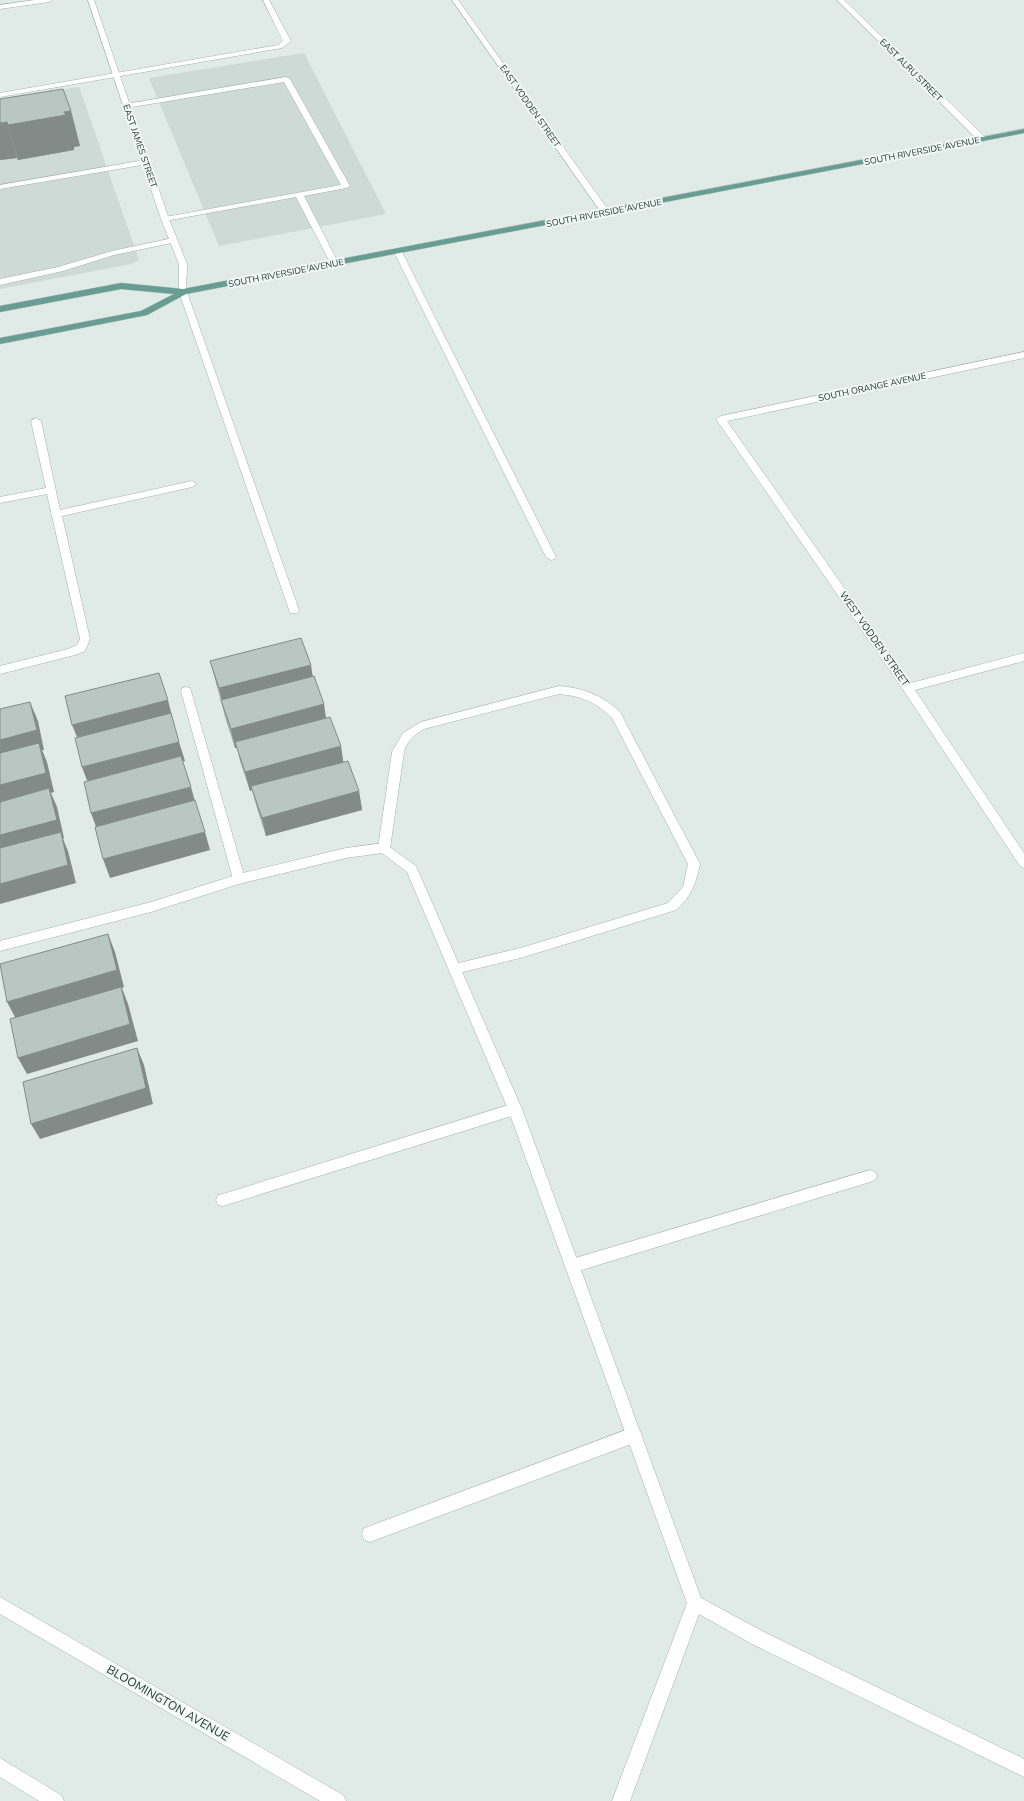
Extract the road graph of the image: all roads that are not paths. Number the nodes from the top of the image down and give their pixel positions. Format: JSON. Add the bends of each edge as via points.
{"nodes":[{"id":1,"x":48,"y":0,"type":"edge"},
{"id":2,"x":91,"y":0,"type":"edge"},
{"id":3,"x":266,"y":0,"type":"edge"},
{"id":4,"x":455,"y":0,"type":"edge"},
{"id":5,"x":840,"y":0,"type":"edge"},
{"id":6,"x":0,"y":7,"type":"edge"},
{"id":7,"x":116,"y":75,"type":"junction"},
{"id":8,"x":0,"y":95,"type":"edge"},
{"id":9,"x":126,"y":106,"type":"junction"},
{"id":10,"x":1024,"y":131,"type":"edge"},
{"id":11,"x":982,"y":140,"type":"junction"},
{"id":12,"x":145,"y":162,"type":"junction"},
{"id":13,"x":0,"y":187,"type":"edge"},
{"id":14,"x":299,"y":194,"type":"junction"},
{"id":15,"x":606,"y":212,"type":"junction"},
{"id":16,"x":165,"y":219,"type":"junction"},
{"id":17,"x":173,"y":240,"type":"junction"},
{"id":18,"x":398,"y":252,"type":"junction"},
{"id":19,"x":335,"y":264,"type":"junction"},
{"id":20,"x":0,"y":282,"type":"edge"},
{"id":21,"x":183,"y":292,"type":"junction"},
{"id":22,"x":0,"y":309,"type":"edge"},
{"id":23,"x":0,"y":341,"type":"edge"},
{"id":24,"x":1024,"y":355,"type":"edge"},
{"id":25,"x":721,"y":419,"type":"joint"},
{"id":26,"x":36,"y":421,"type":"dead end"},
{"id":27,"x":192,"y":484,"type":"dead end"},
{"id":28,"x":51,"y":490,"type":"junction"},
{"id":29,"x":0,"y":500,"type":"edge"},
{"id":30,"x":57,"y":514,"type":"junction"},
{"id":31,"x":551,"y":557,"type":"dead end"},
{"id":32,"x":294,"y":610,"type":"dead end"},
{"id":33,"x":1024,"y":657,"type":"edge"},
{"id":34,"x":0,"y":670,"type":"edge"},
{"id":35,"x":908,"y":688,"type":"junction"},
{"id":36,"x":186,"y":691,"type":"dead end"},
{"id":37,"x":384,"y":848,"type":"junction"},
{"id":38,"x":1024,"y":863,"type":"edge"},
{"id":39,"x":239,"y":878,"type":"junction"},
{"id":40,"x":0,"y":946,"type":"edge"},
{"id":41,"x":455,"y":969,"type":"junction"},
{"id":42,"x":515,"y":1109,"type":"junction"},
{"id":43,"x":870,"y":1176,"type":"dead end"},
{"id":44,"x":222,"y":1200,"type":"dead end"},
{"id":45,"x":572,"y":1266,"type":"junction"},
{"id":46,"x":634,"y":1435,"type":"junction"},
{"id":47,"x":370,"y":1534,"type":"dead end"},
{"id":48,"x":695,"y":1602,"type":"junction"},
{"id":49,"x":0,"y":1605,"type":"edge"},
{"id":50,"x":0,"y":1767,"type":"edge"},
{"id":51,"x":1024,"y":1768,"type":"edge"},
{"id":52,"x":55,"y":1801,"type":"edge"},
{"id":53,"x":337,"y":1801,"type":"edge"},
{"id":54,"x":621,"y":1801,"type":"edge"}],
"edges":[{"from":1,"to":6,"type":"street"},
{"from":2,"to":7,"type":"street","name":"EAST JAMES STREET"},
{"from":3,"to":7,"type":"street","via":[[287,41],[280,47]]},
{"from":4,"to":15,"type":"street","name":"EAST VODDEN STREET"},
{"from":5,"to":11,"type":"street","name":"EAST ALRU STREET"},
{"from":7,"to":8,"type":"street"},
{"from":7,"to":9,"type":"street","name":"EAST JAMES STREET"},
{"from":9,"to":12,"type":"street","name":"EAST JAMES STREET"},
{"from":9,"to":14,"type":"street","via":[[286,79],[346,186]]},
{"from":10,"to":11,"type":"main road","name":"SOUTH RIVERSIDE AVENUE"},
{"from":11,"to":15,"type":"main road","name":"SOUTH RIVERSIDE AVENUE"},
{"from":12,"to":13,"type":"street"},
{"from":12,"to":16,"type":"street","name":"EAST JAMES STREET"},
{"from":14,"to":16,"type":"street"},
{"from":14,"to":19,"type":"street"},
{"from":15,"to":18,"type":"main road","name":"SOUTH RIVERSIDE AVENUE"},
{"from":16,"to":17,"type":"street","name":"EAST JAMES STREET"},
{"from":17,"to":20,"type":"street"},
{"from":17,"to":21,"type":"street","name":"EAST JAMES STREET","via":[[183,264]]},
{"from":18,"to":19,"type":"main road","name":"SOUTH RIVERSIDE AVENUE"},
{"from":18,"to":31,"type":"street"},
{"from":19,"to":21,"type":"main road","name":"SOUTH RIVERSIDE AVENUE"},
{"from":21,"to":22,"type":"main road","name":"SOUTH RIVERSIDE AVENUE","via":[[121,286]]},
{"from":21,"to":23,"type":"main road","name":"SOUTH RIVERSIDE AVENUE","via":[[144,313]]},
{"from":21,"to":32,"type":"street","name":"EAST JAMES STREET"},
{"from":24,"to":25,"type":"street","name":"SOUTH ORANGE AVENUE"},
{"from":25,"to":35,"type":"street","name":"WEST VODDEN STREET"},
{"from":26,"to":28,"type":"street"},
{"from":27,"to":30,"type":"street"},
{"from":28,"to":29,"type":"street"},
{"from":28,"to":30,"type":"street"},
{"from":30,"to":34,"type":"street","via":[[86,639],[81,648],[71,652]]},
{"from":33,"to":35,"type":"street"},
{"from":35,"to":38,"type":"street","name":"WEST VODDEN STREET"},
{"from":36,"to":39,"type":"street"},
{"from":37,"to":39,"type":"street","via":[[346,853]]},
{"from":37,"to":41,"type":"street","via":[[412,869]]},
{"from":37,"to":41,"type":"street","via":[[398,752],[401,742],[408,733],[421,726],[559,690],[577,691],[590,696],[605,704],[616,715],[694,864],[685,896],[672,907],[524,952]]},
{"from":39,"to":40,"type":"street","via":[[151,907]]},
{"from":41,"to":42,"type":"street"},
{"from":42,"to":44,"type":"street"},
{"from":42,"to":45,"type":"street"},
{"from":43,"to":45,"type":"street"},
{"from":45,"to":46,"type":"street"},
{"from":46,"to":47,"type":"street"},
{"from":46,"to":48,"type":"street"},
{"from":48,"to":51,"type":"street","via":[[758,1638]]},
{"from":48,"to":54,"type":"street"},
{"from":49,"to":53,"type":"street","name":"BLOOMINGTON AVENUE"},
{"from":50,"to":52,"type":"street"}]}
